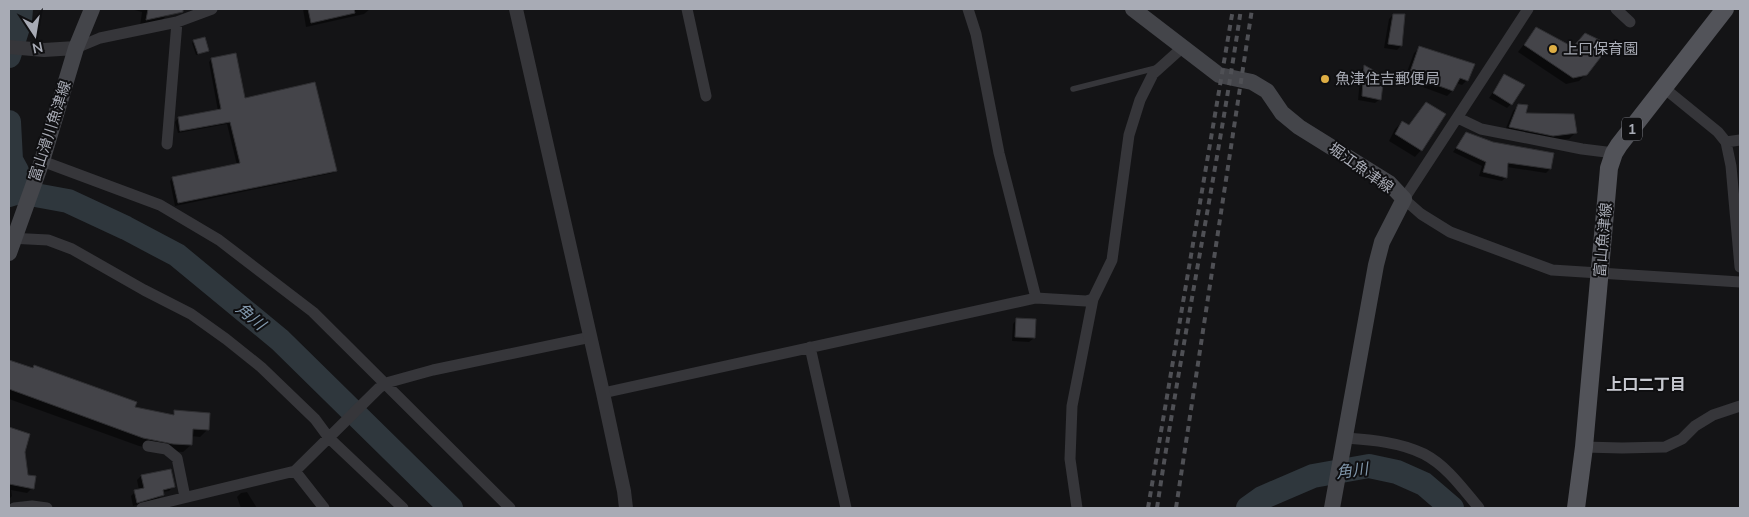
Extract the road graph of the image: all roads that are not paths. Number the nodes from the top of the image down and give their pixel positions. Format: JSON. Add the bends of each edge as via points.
{"nodes":[{"id":1,"x":92,"y":9,"type":"edge"},
{"id":2,"x":212,"y":9,"type":"edge"},
{"id":3,"x":516,"y":9,"type":"edge"},
{"id":4,"x":686,"y":9,"type":"edge"},
{"id":5,"x":968,"y":9,"type":"edge"},
{"id":6,"x":1133,"y":9,"type":"edge"},
{"id":7,"x":1528,"y":9,"type":"edge"},
{"id":8,"x":1616,"y":9,"type":"edge"},
{"id":9,"x":1725,"y":9,"type":"edge"},
{"id":10,"x":177,"y":22,"type":"junction"},
{"id":11,"x":1630,"y":22,"type":"dead end"},
{"id":12,"x":9,"y":47,"type":"edge"},
{"id":13,"x":76,"y":48,"type":"junction"},
{"id":14,"x":1182,"y":48,"type":"junction"},
{"id":15,"x":1160,"y":67,"type":"junction"},
{"id":16,"x":1073,"y":88,"type":"dead end"},
{"id":17,"x":1664,"y":88,"type":"junction"},
{"id":18,"x":706,"y":96,"type":"dead end"},
{"id":19,"x":1458,"y":118,"type":"junction"},
{"id":20,"x":1740,"y":140,"type":"edge"},
{"id":21,"x":1726,"y":142,"type":"junction"},
{"id":22,"x":167,"y":144,"type":"dead end"},
{"id":23,"x":1614,"y":153,"type":"junction"},
{"id":24,"x":40,"y":166,"type":"junction"},
{"id":25,"x":1404,"y":199,"type":"junction"},
{"id":26,"x":1739,"y":235,"type":"edge"},
{"id":27,"x":12,"y":241,"type":"edge"},
{"id":28,"x":1740,"y":267,"type":"edge"},
{"id":29,"x":1600,"y":274,"type":"junction"},
{"id":30,"x":1740,"y":282,"type":"edge"},
{"id":31,"x":1036,"y":298,"type":"junction"},
{"id":32,"x":1093,"y":299,"type":"junction"},
{"id":33,"x":591,"y":337,"type":"junction"},
{"id":34,"x":810,"y":347,"type":"junction"},
{"id":35,"x":382,"y":386,"type":"junction"},
{"id":36,"x":603,"y":393,"type":"junction"},
{"id":37,"x":1740,"y":406,"type":"edge"},
{"id":38,"x":331,"y":437,"type":"junction"},
{"id":39,"x":1345,"y":438,"type":"junction"},
{"id":40,"x":148,"y":446,"type":"dead end"},
{"id":41,"x":1584,"y":447,"type":"junction"},
{"id":42,"x":295,"y":471,"type":"junction"},
{"id":43,"x":185,"y":497,"type":"junction"},
{"id":44,"x":14,"y":508,"type":"edge"},
{"id":45,"x":47,"y":508,"type":"edge"},
{"id":46,"x":142,"y":508,"type":"edge"},
{"id":47,"x":324,"y":508,"type":"edge"},
{"id":48,"x":403,"y":508,"type":"edge"},
{"id":49,"x":510,"y":508,"type":"edge"},
{"id":50,"x":626,"y":508,"type":"edge"},
{"id":51,"x":846,"y":508,"type":"edge"},
{"id":52,"x":1077,"y":508,"type":"edge"},
{"id":53,"x":1332,"y":508,"type":"edge"},
{"id":54,"x":1479,"y":508,"type":"edge"},
{"id":55,"x":1576,"y":508,"type":"edge"}],
"edges":[{"from":1,"to":13,"type":"main road","name":"富山滑川魚津線"},
{"from":2,"to":10,"type":"street"},
{"from":3,"to":33,"type":"street"},
{"from":4,"to":18,"type":"street"},
{"from":5,"to":31,"type":"street","via":[[976,34],[999,153]]},
{"from":6,"to":14,"type":"main road","name":"堀江魚津線"},
{"from":7,"to":19,"type":"street"},
{"from":8,"to":11,"type":"street"},
{"from":9,"to":17,"type":"main road","name":"富山魚津線","number":"1"},
{"from":10,"to":13,"type":"street","via":[[100,38]]},
{"from":10,"to":22,"type":"street"},
{"from":12,"to":13,"type":"street"},
{"from":13,"to":24,"type":"main road","name":"富山滑川魚津線"},
{"from":14,"to":15,"type":"street"},
{"from":14,"to":25,"type":"main road","name":"堀江魚津線","via":[[1219,76],[1252,82],[1268,91],[1282,113],[1299,127],[1389,183]]},
{"from":15,"to":16,"type":"lane"},
{"from":15,"to":32,"type":"street","via":[[1140,100],[1129,135],[1112,260]]},
{"from":17,"to":21,"type":"street"},
{"from":17,"to":23,"type":"main road","name":"富山魚津線","number":"1"},
{"from":19,"to":23,"type":"street","via":[[1481,129],[1582,150]]},
{"from":19,"to":25,"type":"street"},
{"from":20,"to":21,"type":"street"},
{"from":21,"to":26,"type":"street"},
{"from":23,"to":29,"type":"main road","name":"富山魚津線","number":"1","via":[[1609,168]]},
{"from":24,"to":27,"type":"main road","name":"富山滑川魚津線"},
{"from":24,"to":35,"type":"street","via":[[160,205],[219,240],[314,312]]},
{"from":25,"to":29,"type":"street","via":[[1450,232],[1552,270]]},
{"from":25,"to":39,"type":"main road","name":"堀江魚津線","via":[[1380,250]]},
{"from":26,"to":28,"type":"street"},
{"from":27,"to":38,"type":"street","via":[[48,240],[72,249],[191,314],[261,367]]},
{"from":29,"to":30,"type":"street"},
{"from":29,"to":41,"type":"main road","name":"富山魚津線","number":"1"},
{"from":31,"to":32,"type":"street"},
{"from":31,"to":34,"type":"street"},
{"from":32,"to":52,"type":"street","via":[[1072,406],[1070,459]]},
{"from":33,"to":35,"type":"street","via":[[433,370]]},
{"from":33,"to":36,"type":"street"},
{"from":34,"to":36,"type":"street"},
{"from":34,"to":51,"type":"street"},
{"from":35,"to":38,"type":"street"},
{"from":35,"to":49,"type":"street"},
{"from":36,"to":50,"type":"street"},
{"from":37,"to":41,"type":"street","via":[[1695,426],[1665,448]]},
{"from":38,"to":42,"type":"street"},
{"from":38,"to":48,"type":"street"},
{"from":39,"to":53,"type":"main road","name":"堀江魚津線"},
{"from":39,"to":54,"type":"street","via":[[1388,442],[1424,454],[1448,472]]},
{"from":40,"to":43,"type":"street","via":[[166,449],[177,458]]},
{"from":41,"to":55,"type":"main road","name":"富山魚津線","number":"1"},
{"from":42,"to":43,"type":"street"},
{"from":42,"to":47,"type":"street"},
{"from":43,"to":46,"type":"street"},
{"from":44,"to":45,"type":"street"}]}
